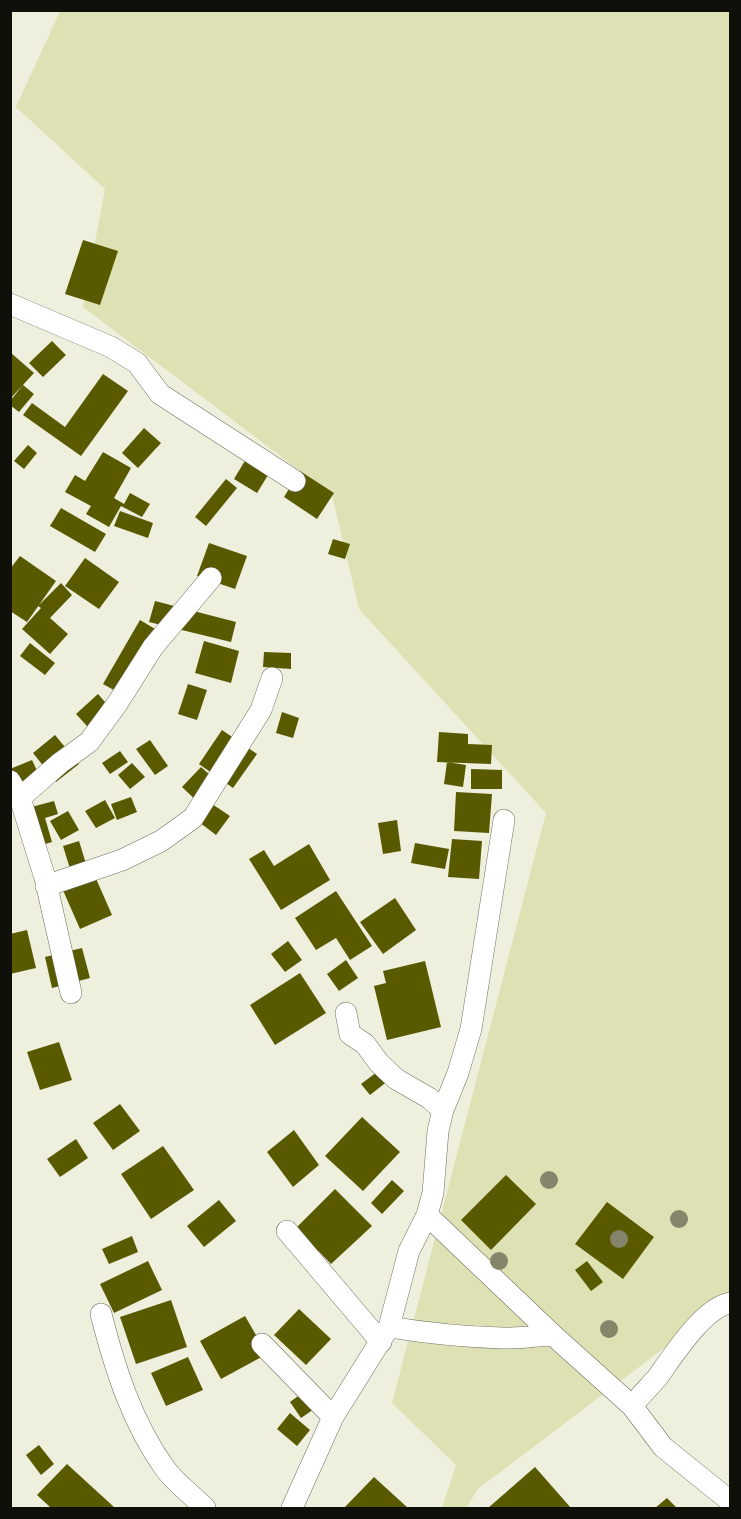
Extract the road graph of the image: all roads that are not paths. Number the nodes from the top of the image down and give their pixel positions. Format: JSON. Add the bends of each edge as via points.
{"nodes":[{"id":1,"x":10,"y":304,"type":"edge"},
{"id":2,"x":295,"y":481,"type":"dead end"},
{"id":3,"x":211,"y":578,"type":"dead end"},
{"id":4,"x":272,"y":678,"type":"dead end"},
{"id":5,"x":15,"y":790,"type":"edge"},
{"id":6,"x":504,"y":820,"type":"dead end"},
{"id":7,"x":46,"y":886,"type":"junction"},
{"id":8,"x":71,"y":993,"type":"dead end"},
{"id":9,"x":346,"y":1013,"type":"dead end"},
{"id":10,"x":443,"y":1110,"type":"junction"},
{"id":11,"x":427,"y":1215,"type":"junction"},
{"id":12,"x":287,"y":1231,"type":"dead end"},
{"id":13,"x":730,"y":1303,"type":"edge"},
{"id":14,"x":101,"y":1314,"type":"dead end"},
{"id":15,"x":385,"y":1335,"type":"junction"},
{"id":16,"x":554,"y":1336,"type":"junction"},
{"id":17,"x":262,"y":1344,"type":"dead end"},
{"id":18,"x":632,"y":1406,"type":"junction"},
{"id":19,"x":333,"y":1417,"type":"junction"},
{"id":20,"x":730,"y":1501,"type":"edge"},
{"id":21,"x":205,"y":1509,"type":"edge"},
{"id":22,"x":292,"y":1509,"type":"edge"}],
"edges":[{"from":1,"to":2,"type":"street","via":[[111,347],[137,363],[160,394]]},
{"from":3,"to":5,"type":"street","via":[[153,647],[89,742]]},
{"from":4,"to":7,"type":"street","via":[[261,710],[194,818],[161,841],[122,860]]},
{"from":5,"to":7,"type":"street"},
{"from":6,"to":10,"type":"street","via":[[471,1029]]},
{"from":7,"to":8,"type":"street"},
{"from":9,"to":10,"type":"street","via":[[350,1034],[365,1044],[396,1078]]},
{"from":10,"to":11,"type":"street","via":[[434,1193]]},
{"from":11,"to":15,"type":"street","via":[[409,1251]]},
{"from":11,"to":16,"type":"street"},
{"from":12,"to":15,"type":"street"},
{"from":13,"to":18,"type":"street","via":[[709,1315],[684,1339]]},
{"from":14,"to":21,"type":"street","via":[[125,1396],[141,1429],[167,1471]]},
{"from":15,"to":16,"type":"street"},
{"from":15,"to":19,"type":"street"},
{"from":16,"to":18,"type":"street"},
{"from":17,"to":19,"type":"street"},
{"from":18,"to":20,"type":"street","via":[[663,1447]]},
{"from":19,"to":22,"type":"street"}]}
